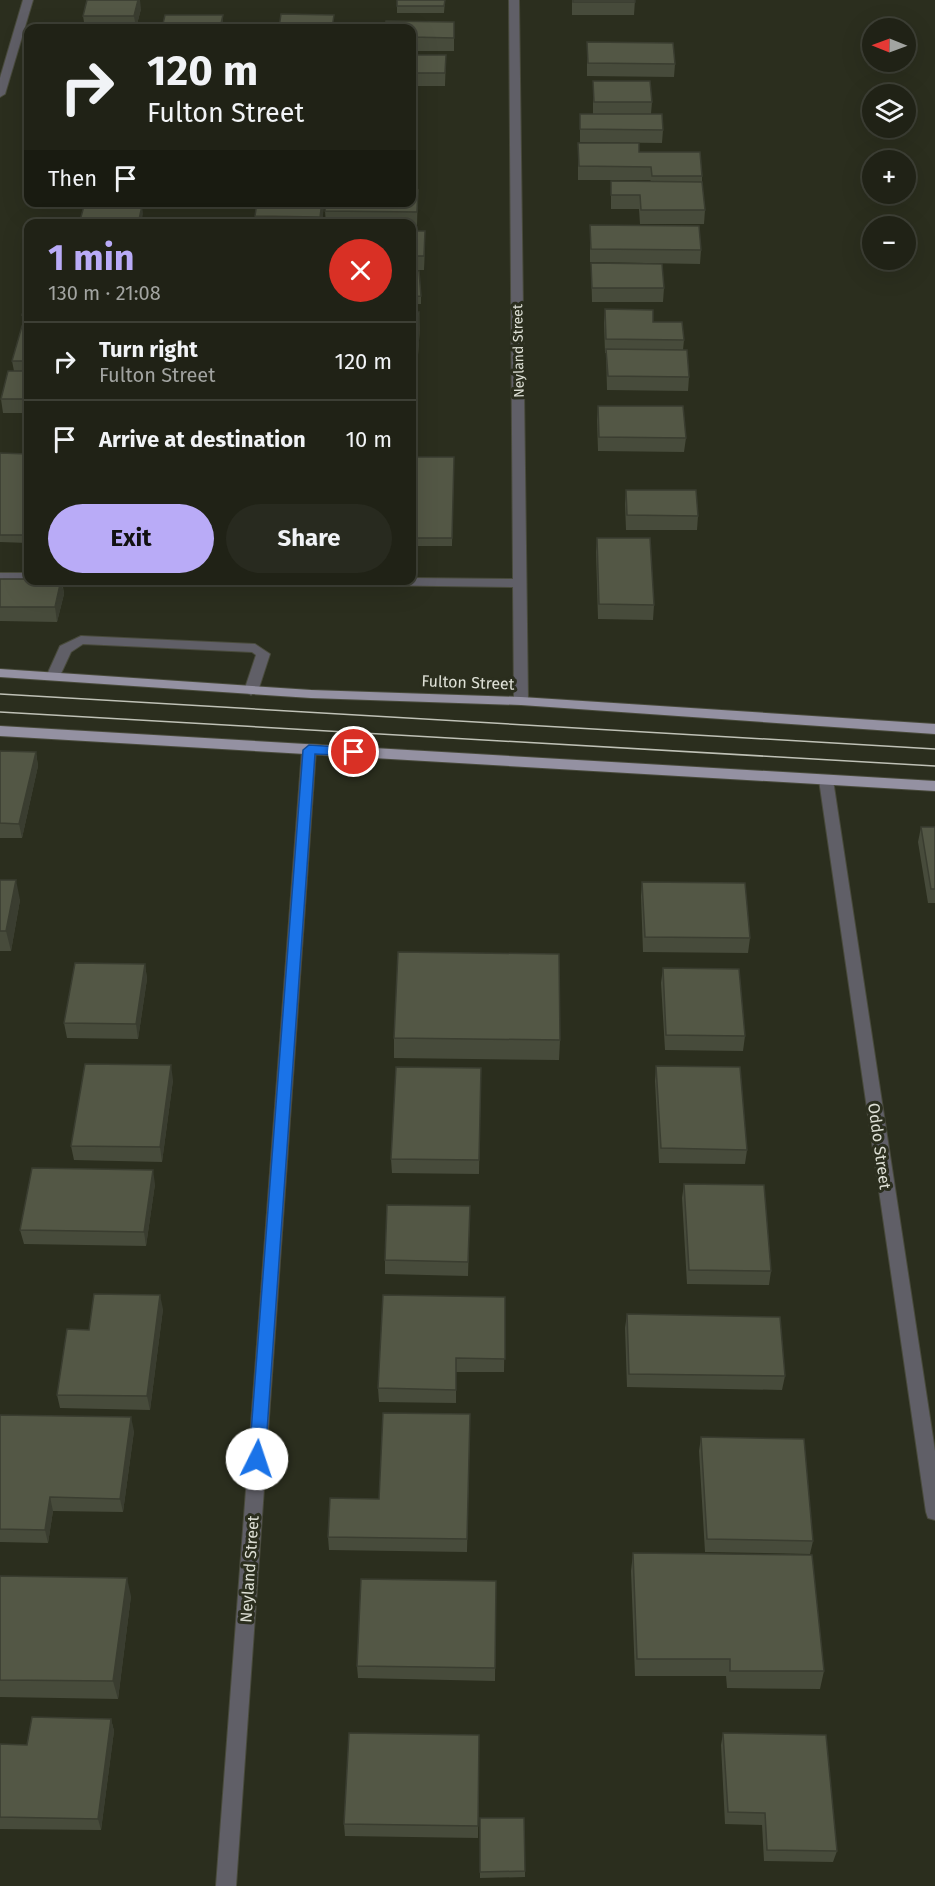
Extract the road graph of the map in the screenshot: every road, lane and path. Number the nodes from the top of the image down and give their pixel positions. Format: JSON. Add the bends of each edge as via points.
{"nodes":[{"id":1,"x":28,"y":0,"type":"edge"},
{"id":2,"x":514,"y":0,"type":"edge"},
{"id":3,"x":0,"y":54,"type":"edge"},
{"id":4,"x":12,"y":55,"type":"junction"},
{"id":5,"x":0,"y":94,"type":"edge"},
{"id":6,"x":0,"y":577,"type":"edge"},
{"id":7,"x":24,"y":578,"type":"edge"},
{"id":8,"x":416,"y":582,"type":"edge"},
{"id":9,"x":520,"y":583,"type":"junction"},
{"id":10,"x":0,"y":673,"type":"edge"},
{"id":11,"x":53,"y":677,"type":"junction"},
{"id":12,"x":251,"y":691,"type":"junction"},
{"id":13,"x":521,"y":701,"type":"junction"},
{"id":14,"x":935,"y":729,"type":"edge"},
{"id":15,"x":0,"y":730,"type":"edge"},
{"id":16,"x":309,"y":750,"type":"junction"},
{"id":17,"x":826,"y":780,"type":"junction"},
{"id":18,"x":935,"y":786,"type":"edge"},
{"id":19,"x":935,"y":1512,"type":"edge"},
{"id":20,"x":226,"y":1886,"type":"edge"}],
"edges":[{"from":1,"to":4,"type":"street"},
{"from":2,"to":9,"type":"street","name":"Neyland Street"},
{"from":3,"to":4,"type":"street"},
{"from":4,"to":5,"type":"street"},
{"from":6,"to":7,"type":"street"},
{"from":8,"to":9,"type":"street"},
{"from":9,"to":13,"type":"street","name":"Neyland Street"},
{"from":10,"to":11,"type":"main road","name":"Fulton Street"},
{"from":11,"to":12,"type":"main road","name":"Fulton Street"},
{"from":11,"to":12,"type":"street","via":[[65,649],[81,640],[255,648],[263,654]]},
{"from":12,"to":13,"type":"main road","name":"Fulton Street"},
{"from":13,"to":14,"type":"main road","name":"Fulton Street"},
{"from":15,"to":16,"type":"main road"},
{"from":16,"to":17,"type":"main road"},
{"from":16,"to":20,"type":"street","name":"Neyland Street"},
{"from":17,"to":18,"type":"main road"},
{"from":17,"to":19,"type":"street","name":"Oddo Street"}]}
